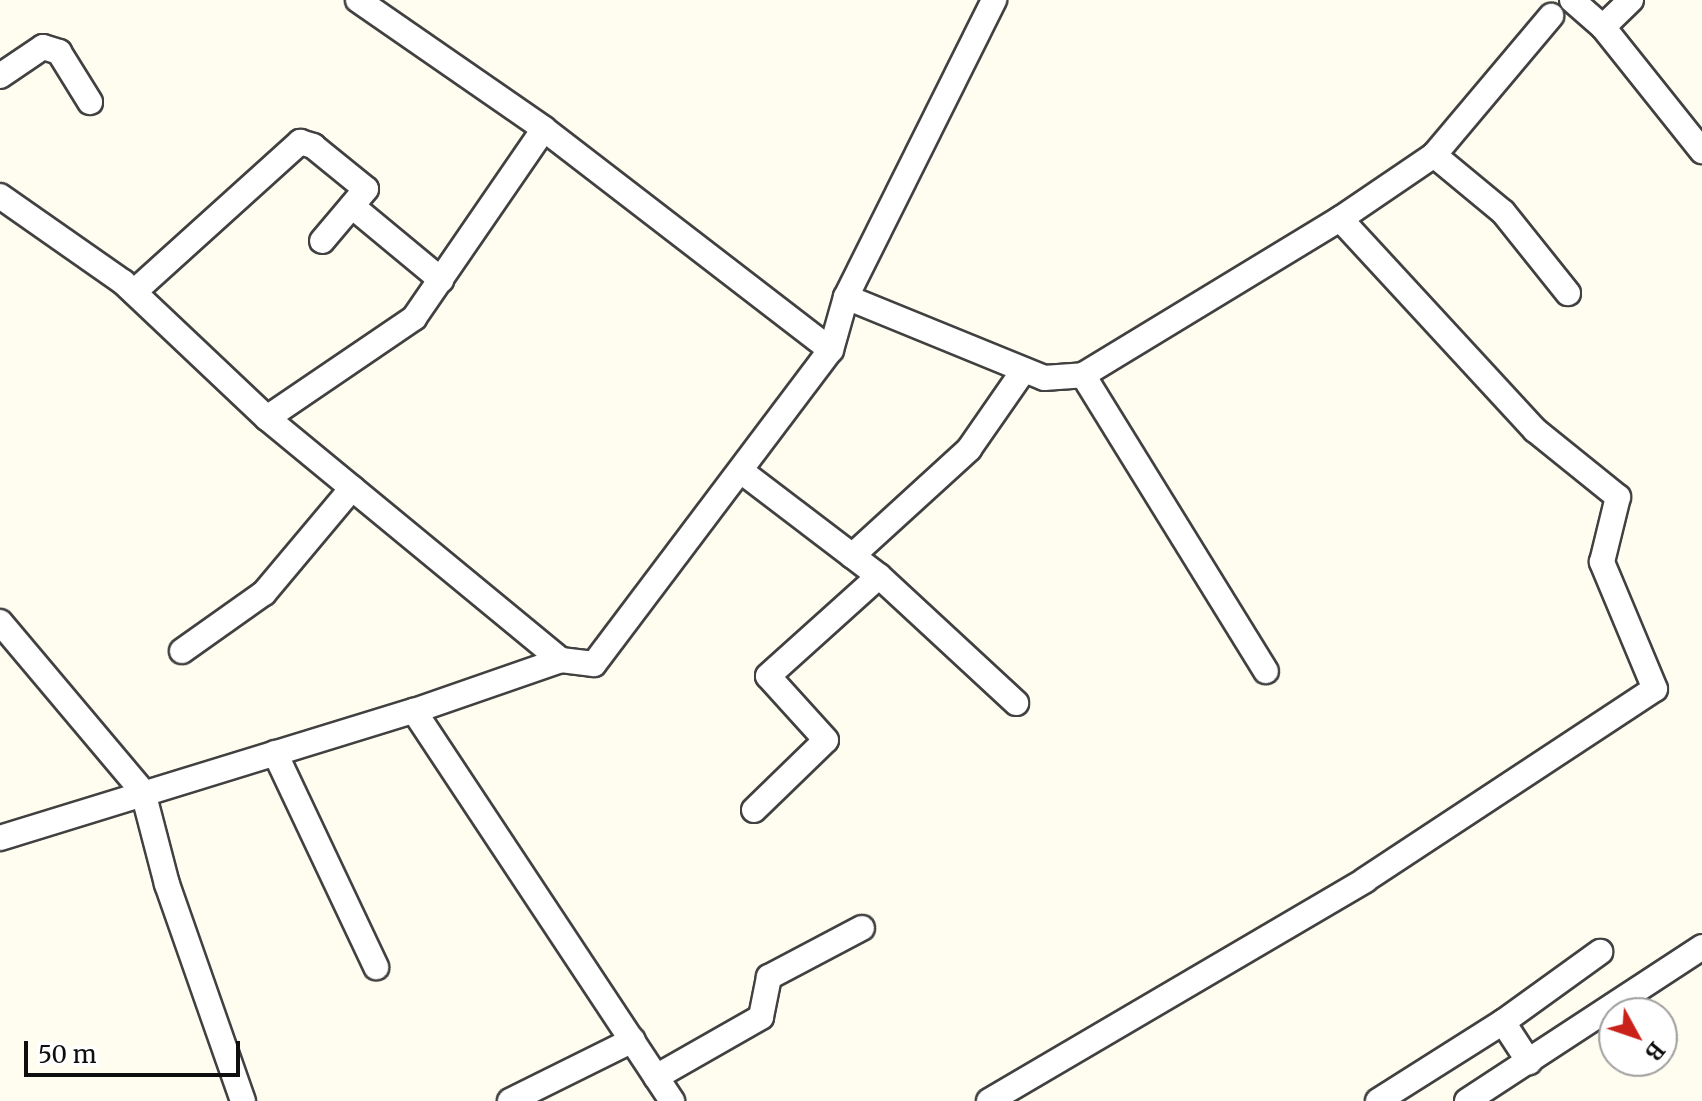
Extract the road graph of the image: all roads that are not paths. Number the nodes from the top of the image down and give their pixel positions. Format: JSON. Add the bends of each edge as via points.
{"nodes":[{"id":1,"x":358,"y":0,"type":"edge"},
{"id":2,"x":1572,"y":0,"type":"edge"},
{"id":3,"x":1631,"y":0,"type":"edge"},
{"id":4,"x":988,"y":3,"type":"edge"},
{"id":5,"x":1550,"y":5,"type":"edge"},
{"id":6,"x":1603,"y":27,"type":"junction"},
{"id":7,"x":0,"y":76,"type":"edge"},
{"id":8,"x":90,"y":102,"type":"dead end"},
{"id":9,"x":544,"y":129,"type":"junction"},
{"id":10,"x":1702,"y":151,"type":"edge"},
{"id":11,"x":1434,"y":155,"type":"junction"},
{"id":12,"x":0,"y":196,"type":"edge"},
{"id":13,"x":352,"y":206,"type":"junction"},
{"id":14,"x":1340,"y":219,"type":"junction"},
{"id":15,"x":322,"y":241,"type":"dead end"},
{"id":16,"x":441,"y":280,"type":"junction"},
{"id":17,"x":134,"y":292,"type":"junction"},
{"id":18,"x":1568,"y":293,"type":"dead end"},
{"id":19,"x":846,"y":297,"type":"junction"},
{"id":20,"x":831,"y":350,"type":"junction"},
{"id":21,"x":1024,"y":370,"type":"junction"},
{"id":22,"x":1083,"y":375,"type":"junction"},
{"id":23,"x":267,"y":418,"type":"junction"},
{"id":24,"x":741,"y":471,"type":"junction"},
{"id":25,"x":352,"y":488,"type":"junction"},
{"id":26,"x":852,"y":556,"type":"junction"},
{"id":27,"x":879,"y":576,"type":"junction"},
{"id":28,"x":0,"y":622,"type":"edge"},
{"id":29,"x":182,"y":651,"type":"dead end"},
{"id":30,"x":561,"y":660,"type":"junction"},
{"id":31,"x":1266,"y":671,"type":"dead end"},
{"id":32,"x":1016,"y":703,"type":"dead end"},
{"id":33,"x":414,"y":711,"type":"junction"},
{"id":34,"x":275,"y":753,"type":"junction"},
{"id":35,"x":143,"y":792,"type":"junction"},
{"id":36,"x":754,"y":810,"type":"dead end"},
{"id":37,"x":0,"y":838,"type":"edge"},
{"id":38,"x":862,"y":928,"type":"dead end"},
{"id":39,"x":1702,"y":947,"type":"edge"},
{"id":40,"x":1600,"y":952,"type":"dead end"},
{"id":41,"x":376,"y":967,"type":"dead end"},
{"id":42,"x":1503,"y":1022,"type":"junction"},
{"id":43,"x":633,"y":1040,"type":"junction"},
{"id":44,"x":1529,"y":1062,"type":"junction"},
{"id":45,"x":656,"y":1077,"type":"junction"},
{"id":46,"x":243,"y":1101,"type":"edge"},
{"id":47,"x":510,"y":1101,"type":"edge"},
{"id":48,"x":672,"y":1101,"type":"edge"},
{"id":49,"x":989,"y":1101,"type":"edge"},
{"id":50,"x":1378,"y":1101,"type":"edge"},
{"id":51,"x":1467,"y":1101,"type":"edge"}],
"edges":[{"from":1,"to":9,"type":"street"},
{"from":2,"to":6,"type":"street"},
{"from":3,"to":6,"type":"street"},
{"from":4,"to":19,"type":"street"},
{"from":5,"to":11,"type":"street"},
{"from":6,"to":10,"type":"street"},
{"from":7,"to":8,"type":"street","via":[[43,47],[59,52]]},
{"from":9,"to":16,"type":"street"},
{"from":9,"to":20,"type":"street"},
{"from":11,"to":14,"type":"street"},
{"from":11,"to":18,"type":"street","via":[[1503,212]]},
{"from":12,"to":17,"type":"street"},
{"from":13,"to":15,"type":"street"},
{"from":13,"to":16,"type":"street"},
{"from":13,"to":17,"type":"street","via":[[366,189],[313,146],[300,142]]},
{"from":14,"to":22,"type":"street"},
{"from":14,"to":49,"type":"street","via":[[1535,430],[1618,497],[1602,562],[1655,689],[1365,880]]},
{"from":16,"to":23,"type":"street","via":[[414,318]]},
{"from":17,"to":23,"type":"street"},
{"from":19,"to":20,"type":"street"},
{"from":19,"to":21,"type":"street"},
{"from":20,"to":24,"type":"street"},
{"from":21,"to":22,"type":"street","via":[[1044,378]]},
{"from":21,"to":26,"type":"street","via":[[969,449]]},
{"from":22,"to":31,"type":"street"},
{"from":23,"to":25,"type":"street"},
{"from":24,"to":26,"type":"street"},
{"from":24,"to":30,"type":"street","via":[[594,664]]},
{"from":25,"to":29,"type":"street","via":[[264,593]]},
{"from":25,"to":30,"type":"street"},
{"from":26,"to":27,"type":"street"},
{"from":27,"to":32,"type":"street"},
{"from":27,"to":36,"type":"street","via":[[768,676],[826,740]]},
{"from":28,"to":35,"type":"street"},
{"from":30,"to":33,"type":"street"},
{"from":33,"to":34,"type":"street"},
{"from":33,"to":43,"type":"street"},
{"from":34,"to":35,"type":"street"},
{"from":34,"to":41,"type":"street"},
{"from":35,"to":37,"type":"street"},
{"from":35,"to":46,"type":"street","via":[[167,884]]},
{"from":38,"to":45,"type":"street","via":[[769,977],[761,1017]]},
{"from":39,"to":44,"type":"street"},
{"from":40,"to":42,"type":"street"},
{"from":42,"to":44,"type":"street"},
{"from":42,"to":50,"type":"street"},
{"from":43,"to":45,"type":"street"},
{"from":43,"to":47,"type":"street"},
{"from":44,"to":51,"type":"street"},
{"from":45,"to":48,"type":"street"}]}
